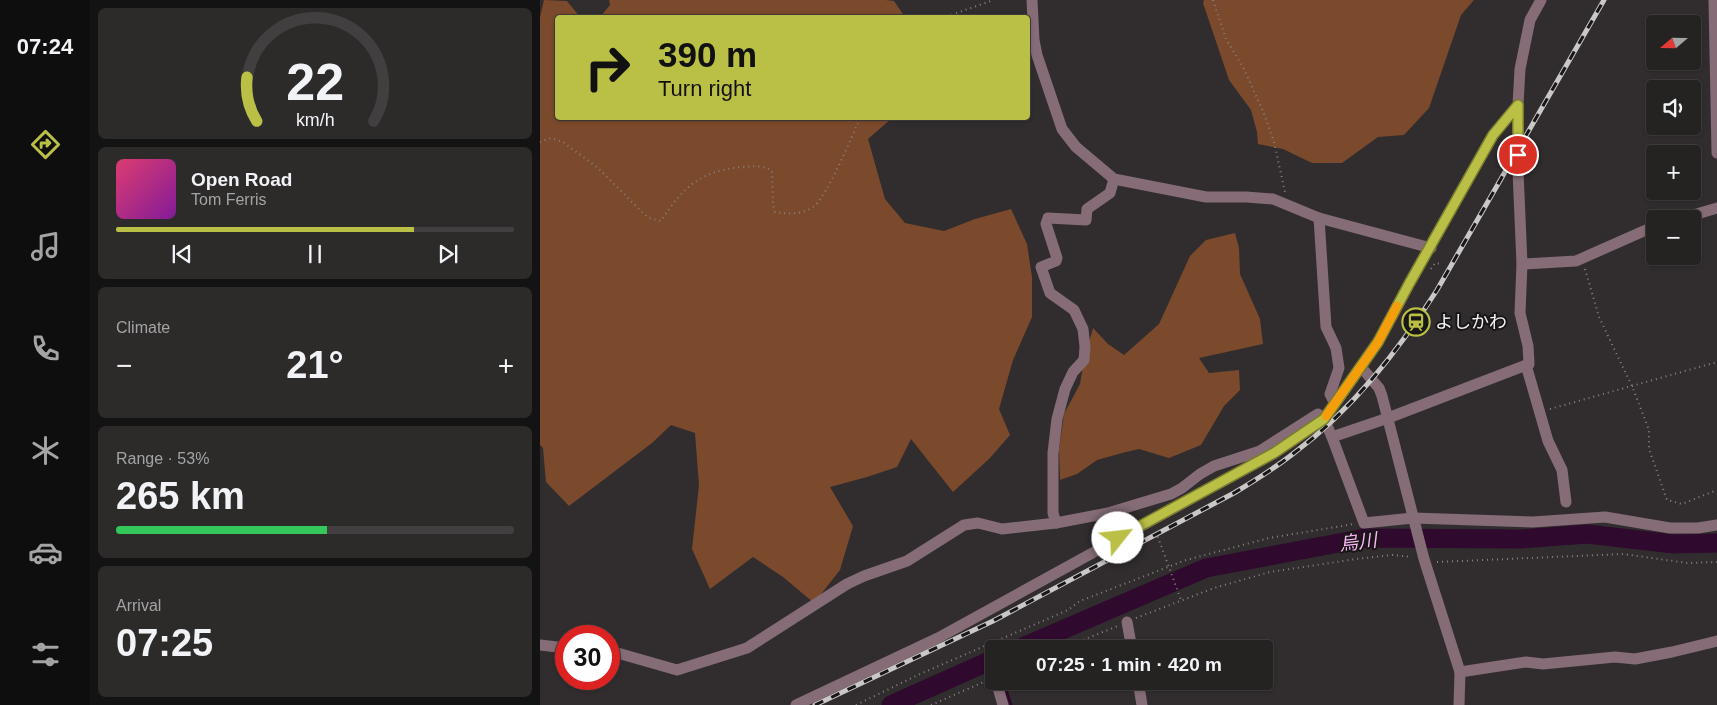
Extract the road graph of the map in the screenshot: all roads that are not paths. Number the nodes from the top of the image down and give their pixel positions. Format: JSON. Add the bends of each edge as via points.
{"nodes":[{"id":1,"x":1032,"y":0,"type":"edge"},
{"id":2,"x":1541,"y":0,"type":"edge"},
{"id":3,"x":1714,"y":0,"type":"edge"},
{"id":4,"x":1518,"y":105,"type":"junction"},
{"id":5,"x":1717,"y":153,"type":"edge"},
{"id":6,"x":1114,"y":179,"type":"junction"},
{"id":7,"x":1717,"y":208,"type":"edge"},
{"id":8,"x":1701,"y":213,"type":"edge"},
{"id":9,"x":1319,"y":218,"type":"junction"},
{"id":10,"x":1646,"y":230,"type":"edge"},
{"id":11,"x":1430,"y":248,"type":"junction"},
{"id":12,"x":1522,"y":264,"type":"junction"},
{"id":13,"x":1526,"y":365,"type":"junction"},
{"id":14,"x":1361,"y":367,"type":"junction"},
{"id":15,"x":1335,"y":404,"type":"junction"},
{"id":16,"x":1388,"y":418,"type":"junction"},
{"id":17,"x":1324,"y":419,"type":"junction"},
{"id":18,"x":1332,"y":437,"type":"junction"},
{"id":19,"x":1143,"y":502,"type":"junction"},
{"id":20,"x":1566,"y":502,"type":"dead end"},
{"id":21,"x":1413,"y":520,"type":"junction"},
{"id":22,"x":1150,"y":521,"type":"junction"},
{"id":23,"x":1056,"y":523,"type":"junction"},
{"id":24,"x":1717,"y":525,"type":"edge"},
{"id":25,"x":1127,"y":622,"type":"dead end"},
{"id":26,"x":1130,"y":640,"type":"edge"},
{"id":27,"x":1717,"y":641,"type":"edge"},
{"id":28,"x":540,"y":645,"type":"edge"},
{"id":29,"x":555,"y":647,"type":"edge"},
{"id":30,"x":620,"y":654,"type":"edge"},
{"id":31,"x":1460,"y":672,"type":"junction"},
{"id":32,"x":998,"y":690,"type":"edge"},
{"id":33,"x":1140,"y":690,"type":"edge"},
{"id":34,"x":796,"y":705,"type":"edge"},
{"id":35,"x":1003,"y":705,"type":"edge"},
{"id":36,"x":1142,"y":705,"type":"edge"},
{"id":37,"x":1459,"y":705,"type":"edge"}],
"edges":[{"from":1,"to":6,"type":"street","via":[[1037,55],[1062,129],[1076,147]]},
{"from":2,"to":4,"type":"street","via":[[1530,20],[1520,69]]},
{"from":3,"to":5,"type":"street"},
{"from":4,"to":11,"type":"street","via":[[1493,135]]},
{"from":4,"to":12,"type":"street"},
{"from":6,"to":9,"type":"street","via":[[1206,197],[1273,199]]},
{"from":6,"to":23,"type":"street","via":[[1110,193],[1087,209],[1086,220],[1048,218],[1046,224],[1057,258],[1056,262],[1041,267],[1050,293],[1074,310],[1083,329],[1085,347],[1084,360],[1065,389],[1057,419],[1053,453],[1053,513]]},
{"from":7,"to":8,"type":"street"},
{"from":9,"to":11,"type":"street"},
{"from":9,"to":15,"type":"street","via":[[1326,327],[1336,348],[1339,368],[1330,394]]},
{"from":10,"to":12,"type":"street","via":[[1576,261]]},
{"from":11,"to":14,"type":"street"},
{"from":12,"to":13,"type":"street","via":[[1520,313],[1528,346],[1529,364]]},
{"from":13,"to":16,"type":"street"},
{"from":13,"to":20,"type":"street","via":[[1548,441],[1562,470]]},
{"from":14,"to":15,"type":"street"},
{"from":14,"to":16,"type":"street","via":[[1379,388]]},
{"from":15,"to":17,"type":"street"},
{"from":16,"to":18,"type":"street"},
{"from":16,"to":21,"type":"street"},
{"from":17,"to":18,"type":"street"},
{"from":17,"to":19,"type":"street","via":[[1318,414],[1260,451],[1214,466],[1171,494]]},
{"from":17,"to":22,"type":"street","via":[[1274,453]]},
{"from":18,"to":21,"type":"street","via":[[1364,522]]},
{"from":19,"to":22,"type":"street"},
{"from":19,"to":23,"type":"street"},
{"from":21,"to":24,"type":"street","via":[[1533,522],[1605,516],[1670,528]]},
{"from":21,"to":31,"type":"street"},
{"from":22,"to":34,"type":"street","via":[[938,638]]},
{"from":23,"to":30,"type":"street","via":[[1002,529],[978,523],[964,525],[907,561],[848,584],[747,648],[685,668],[676,670]]},
{"from":25,"to":26,"type":"street"},
{"from":27,"to":31,"type":"street","via":[[1635,659],[1616,657],[1543,664],[1526,662]]},
{"from":28,"to":29,"type":"street"},
{"from":31,"to":37,"type":"street"},
{"from":32,"to":35,"type":"street"},
{"from":33,"to":36,"type":"street"}]}
